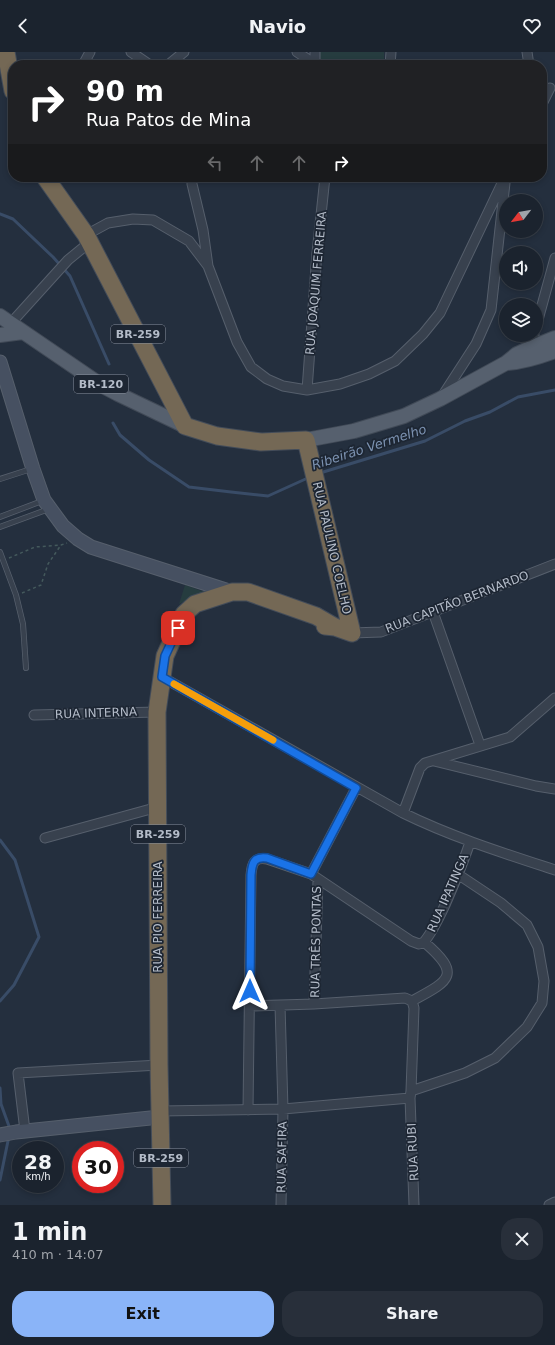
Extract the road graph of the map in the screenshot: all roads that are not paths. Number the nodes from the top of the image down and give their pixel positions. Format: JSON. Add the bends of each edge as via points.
{"nodes":[{"id":1,"x":6,"y":52,"type":"edge"},
{"id":2,"x":131,"y":52,"type":"edge"},
{"id":3,"x":184,"y":52,"type":"edge"},
{"id":4,"x":297,"y":52,"type":"edge"},
{"id":5,"x":143,"y":60,"type":"edge"},
{"id":6,"x":174,"y":60,"type":"edge"},
{"id":7,"x":308,"y":60,"type":"edge"},
{"id":8,"x":8,"y":63,"type":"edge"},
{"id":9,"x":48,"y":182,"type":"edge"},
{"id":10,"x":192,"y":182,"type":"edge"},
{"id":11,"x":325,"y":182,"type":"edge"},
{"id":12,"x":503,"y":182,"type":"edge"},
{"id":13,"x":504,"y":182,"type":"edge"},
{"id":14,"x":88,"y":239,"type":"junction"},
{"id":15,"x":555,"y":258,"type":"edge"},
{"id":16,"x":208,"y":266,"type":"junction"},
{"id":17,"x":543,"y":302,"type":"edge"},
{"id":18,"x":6,"y":320,"type":"edge"},
{"id":19,"x":23,"y":332,"type":"junction"},
{"id":20,"x":0,"y":335,"type":"edge"},
{"id":21,"x":555,"y":338,"type":"edge"},
{"id":22,"x":531,"y":348,"type":"edge"},
{"id":23,"x":555,"y":351,"type":"edge"},
{"id":24,"x":0,"y":362,"type":"edge"},
{"id":25,"x":307,"y":390,"type":"junction"},
{"id":26,"x":440,"y":399,"type":"junction"},
{"id":27,"x":185,"y":426,"type":"junction"},
{"id":28,"x":306,"y":440,"type":"junction"},
{"id":29,"x":33,"y":469,"type":"junction"},
{"id":30,"x":0,"y":479,"type":"edge"},
{"id":31,"x":47,"y":505,"type":"junction"},
{"id":32,"x":0,"y":518,"type":"edge"},
{"id":33,"x":0,"y":527,"type":"edge"},
{"id":34,"x":0,"y":552,"type":"edge"},
{"id":35,"x":555,"y":564,"type":"edge"},
{"id":36,"x":232,"y":592,"type":"junction"},
{"id":37,"x":433,"y":612,"type":"junction"},
{"id":38,"x":352,"y":633,"type":"junction"},
{"id":39,"x":26,"y":668,"type":"dead end"},
{"id":40,"x":162,"y":677,"type":"junction"},
{"id":41,"x":555,"y":698,"type":"edge"},
{"id":42,"x":157,"y":712,"type":"junction"},
{"id":43,"x":34,"y":716,"type":"dead end"},
{"id":44,"x":480,"y":745,"type":"junction"},
{"id":45,"x":433,"y":760,"type":"junction"},
{"id":46,"x":356,"y":788,"type":"junction"},
{"id":47,"x":555,"y":789,"type":"edge"},
{"id":48,"x":158,"y":807,"type":"junction"},
{"id":49,"x":402,"y":813,"type":"junction"},
{"id":50,"x":45,"y":838,"type":"dead end"},
{"id":51,"x":470,"y":842,"type":"junction"},
{"id":52,"x":555,"y":870,"type":"edge"},
{"id":53,"x":459,"y":875,"type":"junction"},
{"id":54,"x":314,"y":877,"type":"junction"},
{"id":55,"x":424,"y":942,"type":"junction"},
{"id":56,"x":412,"y":1001,"type":"junction"},
{"id":57,"x":314,"y":1004,"type":"junction"},
{"id":58,"x":280,"y":1005,"type":"junction"},
{"id":59,"x":250,"y":1006,"type":"junction"},
{"id":60,"x":159,"y":1065,"type":"junction"},
{"id":61,"x":410,"y":1095,"type":"junction"},
{"id":62,"x":283,"y":1109,"type":"junction"},
{"id":63,"x":248,"y":1110,"type":"junction"},
{"id":64,"x":160,"y":1114,"type":"junction"},
{"id":65,"x":9,"y":1133,"type":"edge"},
{"id":66,"x":555,"y":1202,"type":"edge"},
{"id":67,"x":162,"y":1205,"type":"edge"},
{"id":68,"x":281,"y":1205,"type":"edge"},
{"id":69,"x":414,"y":1205,"type":"edge"},
{"id":70,"x":549,"y":1205,"type":"edge"}],
"edges":[{"from":1,"to":8,"type":"highway"},
{"from":2,"to":5,"type":"street"},
{"from":3,"to":6,"type":"street"},
{"from":4,"to":7,"type":"street"},
{"from":9,"to":14,"type":"highway","number":"BR-259"},
{"from":10,"to":16,"type":"street"},
{"from":11,"to":25,"type":"street","name":"RUA JOAQUIM FERREIRA"},
{"from":12,"to":25,"type":"street","via":[[440,313],[423,334],[396,361],[340,384]]},
{"from":13,"to":26,"type":"street","via":[[491,310],[476,344]]},
{"from":14,"to":16,"type":"street","via":[[108,223],[133,219],[154,220],[189,241]]},
{"from":14,"to":18,"type":"street"},
{"from":14,"to":27,"type":"highway","number":"BR-259"},
{"from":15,"to":17,"type":"street"},
{"from":16,"to":25,"type":"street","via":[[237,342],[251,366],[267,379],[283,386]]},
{"from":18,"to":19,"type":"main road","number":"BR-120"},
{"from":19,"to":20,"type":"main road"},
{"from":19,"to":27,"type":"main road","number":"BR-120","via":[[101,385]]},
{"from":21,"to":22,"type":"main road"},
{"from":22,"to":23,"type":"main road","number":"BR-120"},
{"from":22,"to":26,"type":"main road","number":"BR-120","via":[[519,362],[506,363]]},
{"from":24,"to":29,"type":"main road","name":"RUA CAPITÃO BERNARDO"},
{"from":26,"to":28,"type":"main road","number":"BR-120","via":[[404,416],[354,431]]},
{"from":27,"to":28,"type":"highway","number":"BR-120","via":[[217,436],[261,442]]},
{"from":28,"to":38,"type":"highway","name":"RUA PAULINO COELHO"},
{"from":29,"to":30,"type":"lane"},
{"from":29,"to":31,"type":"main road","name":"RUA CAPITÃO BERNARDO"},
{"from":31,"to":32,"type":"lane"},
{"from":31,"to":33,"type":"lane"},
{"from":31,"to":36,"type":"main road","name":"RUA CAPITÃO BERNARDO","via":[[63,526],[91,547]]},
{"from":34,"to":39,"type":"lane","via":[[16,595],[23,624]]},
{"from":35,"to":37,"type":"street","name":"RUA CAPITÃO BERNARDO"},
{"from":36,"to":38,"type":"highway","name":"RUA CAPITÃO BERNARDO","via":[[248,603]]},
{"from":36,"to":40,"type":"highway","name":"RUA PIO FERREIRA","number":"BR-259","via":[[195,604],[184,614],[165,656]]},
{"from":37,"to":38,"type":"street","name":"RUA CAPITÃO BERNARDO","via":[[380,632]]},
{"from":37,"to":44,"type":"street"},
{"from":40,"to":42,"type":"highway","name":"RUA PIO FERREIRA","number":"BR-259"},
{"from":40,"to":46,"type":"street"},
{"from":41,"to":44,"type":"street","via":[[510,737]]},
{"from":42,"to":43,"type":"street","name":"RUA INTERNA"},
{"from":42,"to":48,"type":"highway","name":"RUA PIO FERREIRA","number":"BR-259"},
{"from":44,"to":45,"type":"street"},
{"from":45,"to":47,"type":"street"},
{"from":45,"to":49,"type":"street","via":[[420,768]]},
{"from":46,"to":49,"type":"street"},
{"from":46,"to":54,"type":"street"},
{"from":48,"to":50,"type":"street"},
{"from":48,"to":60,"type":"highway","name":"RUA PIO FERREIRA","number":"BR-259"},
{"from":49,"to":51,"type":"street"},
{"from":51,"to":52,"type":"street"},
{"from":51,"to":53,"type":"street","name":"RUA IPATINGA"},
{"from":53,"to":55,"type":"street","name":"RUA IPATINGA","via":[[430,935]]},
{"from":53,"to":61,"type":"street","via":[[501,903],[527,925],[538,947],[544,981],[542,1003],[527,1027],[495,1058]]},
{"from":54,"to":55,"type":"street","via":[[411,941],[419,944]]},
{"from":54,"to":57,"type":"street","name":"RUA TRÊS PONTAS"},
{"from":54,"to":59,"type":"street","via":[[267,858],[257,859],[252,865]]},
{"from":55,"to":56,"type":"street","via":[[439,955],[448,970],[447,977],[442,983]]},
{"from":56,"to":57,"type":"street","via":[[405,998]]},
{"from":56,"to":61,"type":"street","name":"RUA RUBI","via":[[414,1008]]},
{"from":57,"to":58,"type":"street"},
{"from":58,"to":59,"type":"street"},
{"from":58,"to":62,"type":"street","name":"RUA SAFIRA"},
{"from":59,"to":63,"type":"street"},
{"from":60,"to":64,"type":"highway","name":"RUA PIO FERREIRA","number":"BR-259"},
{"from":60,"to":65,"type":"street","via":[[18,1073]]},
{"from":61,"to":62,"type":"street"},
{"from":61,"to":69,"type":"street","name":"RUA RUBI"},
{"from":62,"to":63,"type":"street"},
{"from":62,"to":68,"type":"street","name":"RUA SAFIRA"},
{"from":63,"to":64,"type":"street"},
{"from":64,"to":65,"type":"main road"},
{"from":64,"to":67,"type":"highway","name":"RUA PIO FERREIRA","number":"BR-259"},
{"from":66,"to":70,"type":"street"}]}
